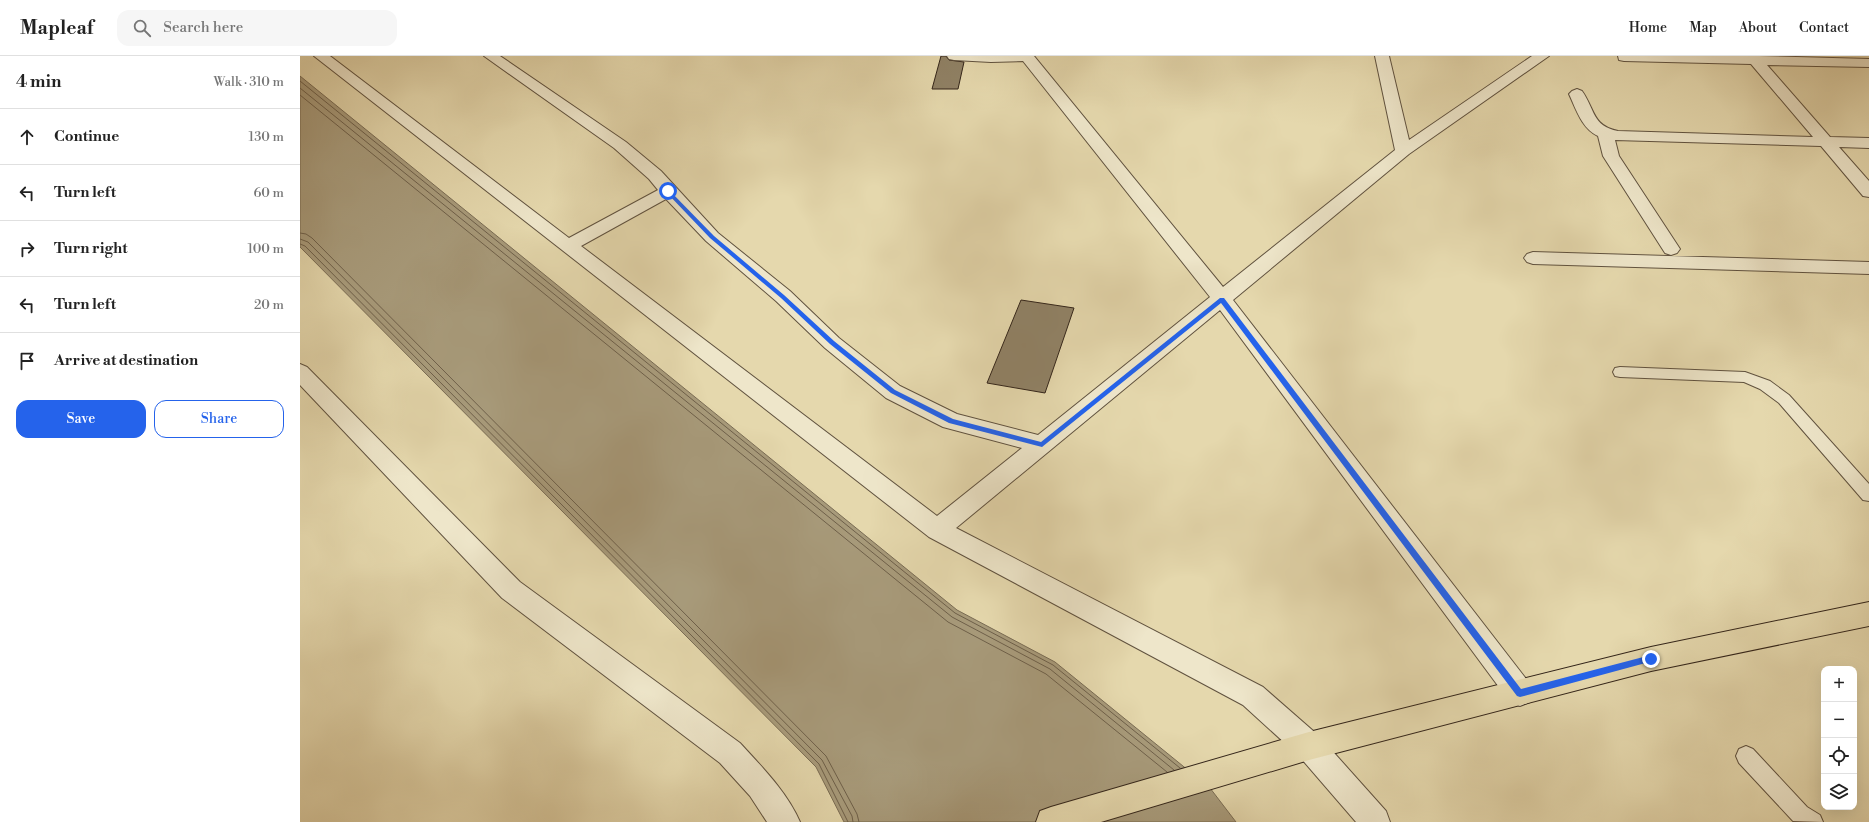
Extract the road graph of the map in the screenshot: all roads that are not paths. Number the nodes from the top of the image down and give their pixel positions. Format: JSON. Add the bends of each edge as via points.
{"nodes":[{"id":1,"x":321,"y":56,"type":"edge"},
{"id":2,"x":491,"y":56,"type":"edge"},
{"id":3,"x":954,"y":56,"type":"edge"},
{"id":4,"x":1026,"y":56,"type":"edge"},
{"id":5,"x":1382,"y":56,"type":"edge"},
{"id":6,"x":1542,"y":56,"type":"edge"},
{"id":7,"x":1624,"y":57,"type":"dead end"},
{"id":8,"x":1755,"y":60,"type":"junction"},
{"id":9,"x":1869,"y":63,"type":"edge"},
{"id":10,"x":1577,"y":94,"type":"dead end"},
{"id":11,"x":1606,"y":134,"type":"junction"},
{"id":12,"x":1827,"y":142,"type":"junction"},
{"id":13,"x":1869,"y":143,"type":"edge"},
{"id":14,"x":1403,"y":151,"type":"junction"},
{"id":15,"x":668,"y":191,"type":"junction"},
{"id":16,"x":1869,"y":192,"type":"edge"},
{"id":17,"x":568,"y":246,"type":"junction"},
{"id":18,"x":1671,"y":249,"type":"dead end"},
{"id":19,"x":1533,"y":258,"type":"dead end"},
{"id":20,"x":1869,"y":268,"type":"edge"},
{"id":21,"x":1222,"y":299,"type":"junction"},
{"id":22,"x":300,"y":372,"type":"edge"},
{"id":23,"x":1620,"y":372,"type":"dead end"},
{"id":24,"x":1042,"y":445,"type":"junction"},
{"id":25,"x":1869,"y":494,"type":"edge"},
{"id":26,"x":936,"y":530,"type":"junction"},
{"id":27,"x":1869,"y":614,"type":"edge"},
{"id":28,"x":1520,"y":693,"type":"junction"},
{"id":29,"x":1308,"y":746,"type":"junction"},
{"id":30,"x":1746,"y":756,"type":"dead end"},
{"id":31,"x":785,"y":822,"type":"edge"},
{"id":32,"x":1050,"y":822,"type":"edge"},
{"id":33,"x":1375,"y":822,"type":"edge"},
{"id":34,"x":1813,"y":822,"type":"edge"}],
"edges":[{"from":1,"to":17,"type":"street"},
{"from":2,"to":15,"type":"street","via":[[620,145],[655,175]]},
{"from":3,"to":4,"type":"street"},
{"from":4,"to":21,"type":"street"},
{"from":5,"to":14,"type":"street"},
{"from":6,"to":14,"type":"street"},
{"from":7,"to":8,"type":"street"},
{"from":8,"to":9,"type":"street"},
{"from":8,"to":12,"type":"street"},
{"from":10,"to":11,"type":"street","via":[[1590,124]]},
{"from":11,"to":12,"type":"street"},
{"from":11,"to":18,"type":"street","via":[[1611,156]]},
{"from":12,"to":13,"type":"street"},
{"from":12,"to":16,"type":"street"},
{"from":14,"to":21,"type":"street"},
{"from":15,"to":17,"type":"street"},
{"from":15,"to":24,"type":"street","via":[[712,237],[782,296],[832,343],[893,392],[951,421]]},
{"from":17,"to":26,"type":"street"},
{"from":19,"to":20,"type":"street"},
{"from":21,"to":24,"type":"street"},
{"from":21,"to":28,"type":"street"},
{"from":22,"to":31,"type":"street","via":[[511,590],[730,753],[760,786]]},
{"from":23,"to":25,"type":"lane","via":[[1745,377],[1765,385],[1784,399]]},
{"from":24,"to":26,"type":"street"},
{"from":26,"to":29,"type":"street","via":[[1253,696]]},
{"from":27,"to":28,"type":"main road","via":[[1672,654]]},
{"from":28,"to":29,"type":"main road"},
{"from":29,"to":32,"type":"main road"},
{"from":29,"to":33,"type":"street"},
{"from":30,"to":34,"type":"lane","via":[[1800,814]]}]}
